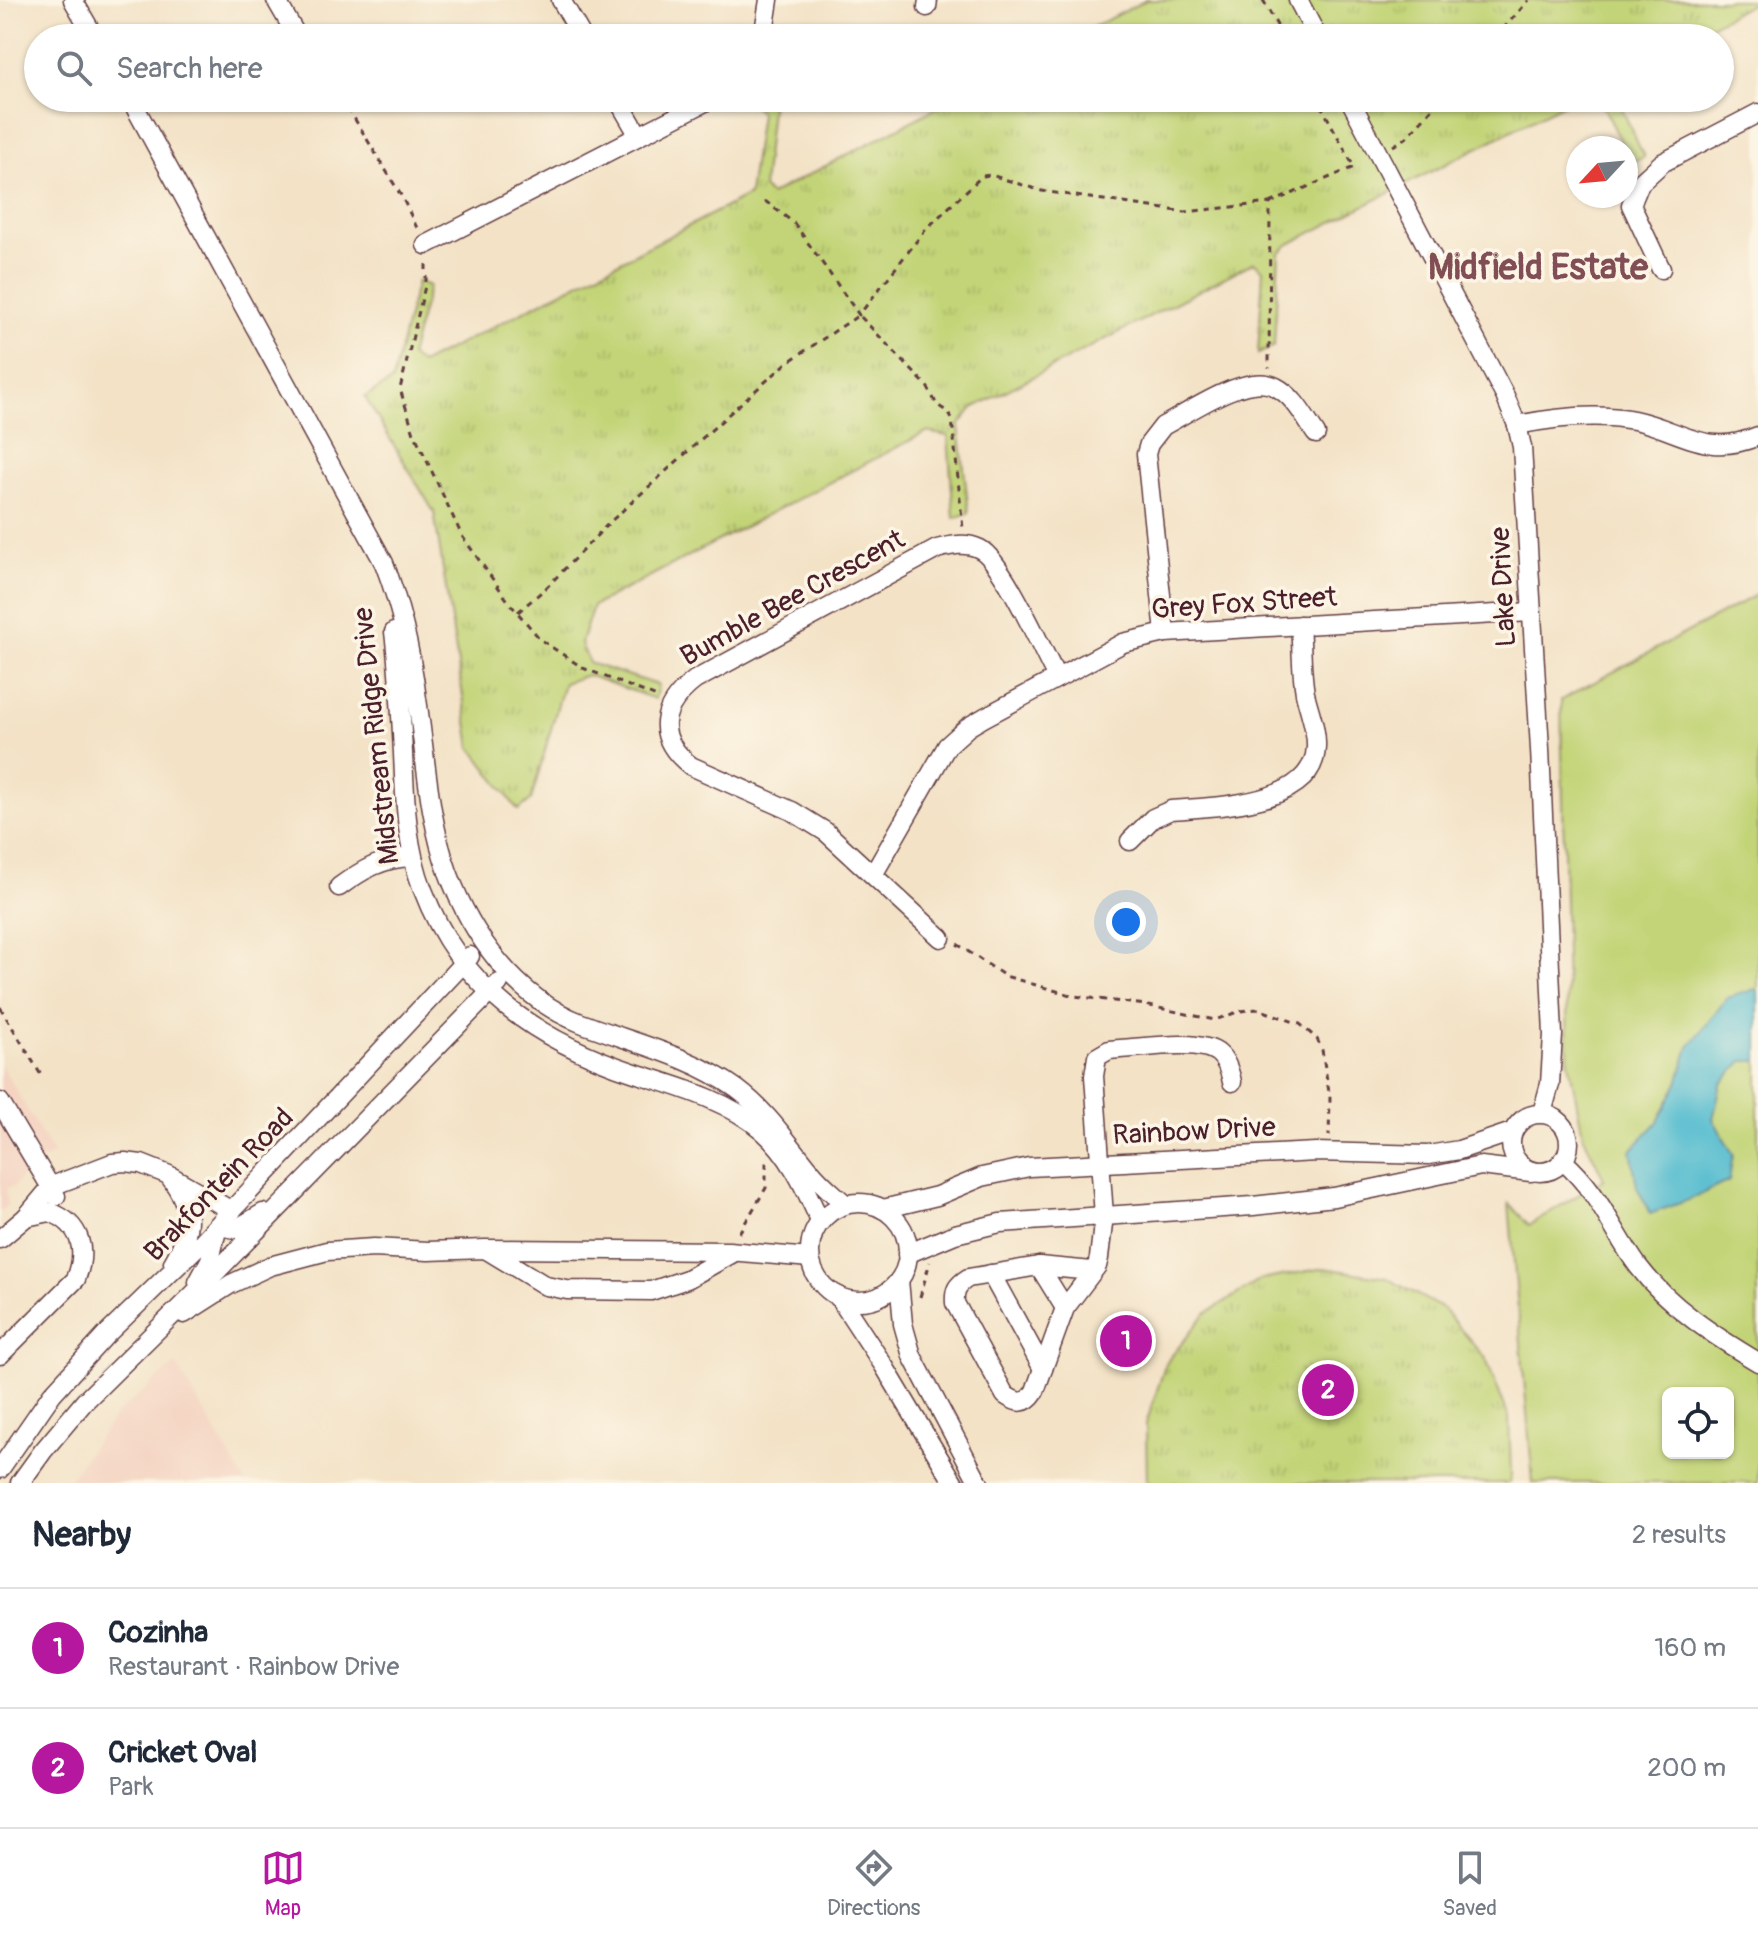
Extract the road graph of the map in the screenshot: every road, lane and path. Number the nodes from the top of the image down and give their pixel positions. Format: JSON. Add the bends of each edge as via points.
{"nodes":[{"id":1,"x":73,"y":0,"type":"edge"},
{"id":2,"x":276,"y":0,"type":"edge"},
{"id":3,"x":561,"y":0,"type":"edge"},
{"id":4,"x":769,"y":0,"type":"edge"},
{"id":5,"x":1263,"y":0,"type":"edge"},
{"id":6,"x":1298,"y":0,"type":"edge"},
{"id":7,"x":1529,"y":0,"type":"edge"},
{"id":8,"x":87,"y":24,"type":"edge"},
{"id":9,"x":290,"y":24,"type":"edge"},
{"id":10,"x":575,"y":24,"type":"edge"},
{"id":11,"x":765,"y":24,"type":"edge"},
{"id":12,"x":1276,"y":24,"type":"edge"},
{"id":13,"x":1311,"y":24,"type":"edge"},
{"id":14,"x":1508,"y":24,"type":"edge"},
{"id":15,"x":138,"y":112,"type":"edge"},
{"id":16,"x":350,"y":112,"type":"edge"},
{"id":17,"x":625,"y":112,"type":"edge"},
{"id":18,"x":686,"y":112,"type":"edge"},
{"id":19,"x":1325,"y":112,"type":"edge"},
{"id":20,"x":1356,"y":112,"type":"edge"},
{"id":21,"x":1429,"y":112,"type":"edge"},
{"id":22,"x":1758,"y":113,"type":"edge"},
{"id":23,"x":639,"y":136,"type":"junction"},
{"id":24,"x":1379,"y":156,"type":"junction"},
{"id":25,"x":765,"y":201,"type":"dead end"},
{"id":26,"x":1270,"y":203,"type":"junction"},
{"id":27,"x":426,"y":245,"type":"junction"},
{"id":28,"x":1661,"y":269,"type":"dead end"},
{"id":29,"x":859,"y":315,"type":"junction"},
{"id":30,"x":1269,"y":384,"type":"junction"},
{"id":31,"x":1517,"y":425,"type":"junction"},
{"id":32,"x":1316,"y":434,"type":"dead end"},
{"id":33,"x":1758,"y":436,"type":"edge"},
{"id":34,"x":965,"y":544,"type":"junction"},
{"id":35,"x":384,"y":563,"type":"junction"},
{"id":36,"x":1531,"y":612,"type":"junction"},
{"id":37,"x":517,"y":613,"type":"junction"},
{"id":38,"x":1300,"y":625,"type":"junction"},
{"id":39,"x":1165,"y":633,"type":"junction"},
{"id":40,"x":1057,"y":678,"type":"junction"},
{"id":41,"x":672,"y":703,"type":"junction"},
{"id":42,"x":1130,"y":841,"type":"dead end"},
{"id":43,"x":412,"y":857,"type":"junction"},
{"id":44,"x":873,"y":875,"type":"junction"},
{"id":45,"x":339,"y":887,"type":"dead end"},
{"id":46,"x":941,"y":938,"type":"joint"},
{"id":47,"x":483,"y":942,"type":"junction"},
{"id":48,"x":463,"y":963,"type":"junction"},
{"id":49,"x":508,"y":972,"type":"junction"},
{"id":50,"x":491,"y":992,"type":"junction"},
{"id":51,"x":0,"y":1007,"type":"edge"},
{"id":52,"x":41,"y":1075,"type":"dead end"},
{"id":53,"x":1232,"y":1082,"type":"dead end"},
{"id":54,"x":0,"y":1102,"type":"edge"},
{"id":55,"x":1542,"y":1113,"type":"junction"},
{"id":56,"x":763,"y":1130,"type":"junction"},
{"id":57,"x":1512,"y":1132,"type":"junction"},
{"id":58,"x":1329,"y":1152,"type":"junction"},
{"id":59,"x":1563,"y":1161,"type":"junction"},
{"id":60,"x":1100,"y":1163,"type":"junction"},
{"id":61,"x":1531,"y":1172,"type":"junction"},
{"id":62,"x":169,"y":1175,"type":"junction"},
{"id":63,"x":52,"y":1186,"type":"junction"},
{"id":64,"x":292,"y":1193,"type":"junction"},
{"id":65,"x":845,"y":1204,"type":"junction"},
{"id":66,"x":883,"y":1209,"type":"junction"},
{"id":67,"x":232,"y":1211,"type":"junction"},
{"id":68,"x":1104,"y":1216,"type":"junction"},
{"id":69,"x":26,"y":1217,"type":"junction"},
{"id":70,"x":65,"y":1220,"type":"junction"},
{"id":71,"x":820,"y":1221,"type":"junction"},
{"id":72,"x":218,"y":1226,"type":"junction"},
{"id":73,"x":0,"y":1239,"type":"edge"},
{"id":74,"x":934,"y":1242,"type":"junction"},
{"id":75,"x":485,"y":1249,"type":"junction"},
{"id":76,"x":730,"y":1251,"type":"junction"},
{"id":77,"x":907,"y":1254,"type":"junction"},
{"id":78,"x":810,"y":1258,"type":"junction"},
{"id":79,"x":1039,"y":1266,"type":"junction"},
{"id":80,"x":1092,"y":1271,"type":"junction"},
{"id":81,"x":991,"y":1274,"type":"junction"},
{"id":82,"x":899,"y":1280,"type":"junction"},
{"id":83,"x":162,"y":1283,"type":"junction"},
{"id":84,"x":192,"y":1296,"type":"junction"},
{"id":85,"x":838,"y":1296,"type":"junction"},
{"id":86,"x":918,"y":1301,"type":"dead end"},
{"id":87,"x":1065,"y":1308,"type":"junction"},
{"id":88,"x":144,"y":1341,"type":"junction"},
{"id":89,"x":0,"y":1355,"type":"edge"},
{"id":90,"x":1758,"y":1362,"type":"edge"},
{"id":91,"x":1043,"y":1369,"type":"junction"},
{"id":92,"x":0,"y":1469,"type":"edge"},
{"id":93,"x":23,"y":1480,"type":"edge"},
{"id":94,"x":954,"y":1483,"type":"edge"},
{"id":95,"x":979,"y":1483,"type":"edge"}],
"edges":[{"from":1,"to":8,"type":"street"},
{"from":2,"to":9,"type":"street"},
{"from":3,"to":10,"type":"street"},
{"from":4,"to":11,"type":"street"},
{"from":5,"to":12,"type":"path"},
{"from":6,"to":13,"type":"street"},
{"from":7,"to":14,"type":"path"},
{"from":15,"to":35,"type":"street","name":"Midstream Ridge Drive"},
{"from":16,"to":27,"type":"path"},
{"from":17,"to":23,"type":"street"},
{"from":18,"to":23,"type":"street"},
{"from":19,"to":26,"type":"path","via":[[1354,167]]},
{"from":20,"to":24,"type":"street","name":"Lake Drive"},
{"from":21,"to":24,"type":"path","via":[[1406,138]]},
{"from":22,"to":28,"type":"street","via":[[1662,163],[1640,183],[1631,205]]},
{"from":23,"to":27,"type":"street"},
{"from":24,"to":31,"type":"street","name":"Lake Drive"},
{"from":25,"to":29,"type":"path","via":[[794,223]]},
{"from":26,"to":29,"type":"path","via":[[1185,212],[1042,191],[982,176],[926,229]]},
{"from":26,"to":30,"type":"path"},
{"from":27,"to":37,"type":"path","via":[[426,282],[400,389],[458,529]]},
{"from":29,"to":34,"type":"path","via":[[952,419]]},
{"from":29,"to":37,"type":"path","via":[[788,362]]},
{"from":30,"to":32,"type":"street","via":[[1290,397]]},
{"from":30,"to":39,"type":"street","via":[[1232,390],[1163,426],[1149,444],[1146,473]]},
{"from":31,"to":33,"type":"street","via":[[1586,418],[1634,420],[1716,446]]},
{"from":31,"to":36,"type":"street","name":"Lake Drive"},
{"from":34,"to":40,"type":"street","via":[[986,552],[994,563]]},
{"from":34,"to":41,"type":"street","name":"Bumble Bee Crescent","via":[[937,549],[695,680]]},
{"from":35,"to":43,"type":"street","name":"Midstream Ridge Drive","via":[[400,676]]},
{"from":35,"to":47,"type":"street","name":"Midstream Ridge Drive","via":[[412,663],[436,834],[461,904]]},
{"from":36,"to":38,"type":"street","name":"Grey Fox Street"},
{"from":36,"to":55,"type":"street","name":"Lake Drive","via":[[1553,1035]]},
{"from":37,"to":41,"type":"path","via":[[541,640],[583,668]]},
{"from":38,"to":39,"type":"street","name":"Grey Fox Street"},
{"from":38,"to":42,"type":"street","via":[[1316,746],[1310,768],[1262,800],[1160,814]]},
{"from":39,"to":40,"type":"street","name":"Grey Fox Street","via":[[1123,643]]},
{"from":40,"to":44,"type":"street","name":"Grey Fox Street","via":[[957,735]]},
{"from":41,"to":44,"type":"street","name":"Bumble Bee Crescent","via":[[665,721],[680,757],[807,820]]},
{"from":43,"to":45,"type":"street","via":[[375,863]]},
{"from":43,"to":48,"type":"street","name":"Midstream Ridge Drive","via":[[436,921]]},
{"from":44,"to":46,"type":"street","name":"Bumble Bee Crescent"},
{"from":46,"to":58,"type":"path","via":[[1005,976],[1074,996],[1215,1020],[1258,1009],[1300,1024],[1322,1050],[1330,1098]]},
{"from":47,"to":48,"type":"street","name":"Brakfontein Road"},
{"from":47,"to":49,"type":"street","name":"Midstream Ridge Drive"},
{"from":48,"to":50,"type":"street","name":"Midstream Ridge Drive"},
{"from":48,"to":67,"type":"street","name":"Brakfontein Road"},
{"from":49,"to":50,"type":"street","name":"Brakfontein Road"},
{"from":49,"to":65,"type":"street","name":"Midstream Ridge Drive","via":[[577,1021],[687,1061],[736,1089],[762,1110],[811,1172]]},
{"from":50,"to":56,"type":"street","name":"Midstream Ridge Drive","via":[[556,1042],[700,1094]]},
{"from":50,"to":64,"type":"street","name":"Brakfontein Road"},
{"from":51,"to":52,"type":"path"},
{"from":53,"to":60,"type":"street","via":[[1217,1052],[1198,1046],[1103,1053],[1094,1065]]},
{"from":54,"to":63,"type":"street"},
{"from":55,"to":57,"type":"street","via":[[1524,1118]]},
{"from":55,"to":59,"type":"street","via":[[1566,1129],[1569,1149]]},
{"from":56,"to":71,"type":"street","name":"Midstream Ridge Drive","via":[[786,1155]]},
{"from":56,"to":76,"type":"path","via":[[766,1188]]},
{"from":57,"to":58,"type":"street","name":"Rainbow Drive","via":[[1444,1153]]},
{"from":57,"to":61,"type":"street","via":[[1511,1151]]},
{"from":58,"to":60,"type":"street","name":"Rainbow Drive"},
{"from":59,"to":61,"type":"street","via":[[1550,1171]]},
{"from":59,"to":90,"type":"street","via":[[1600,1202],[1638,1266],[1661,1292]]},
{"from":60,"to":66,"type":"street","name":"Rainbow Drive","via":[[1008,1170]]},
{"from":60,"to":68,"type":"street"},
{"from":61,"to":68,"type":"street","via":[[1481,1166],[1334,1197]]},
{"from":62,"to":63,"type":"street","via":[[141,1164],[112,1163]]},
{"from":62,"to":67,"type":"street"},
{"from":62,"to":83,"type":"street","via":[[184,1197],[189,1220]]},
{"from":63,"to":69,"type":"street"},
{"from":63,"to":70,"type":"street"},
{"from":64,"to":72,"type":"street","via":[[236,1229]]},
{"from":64,"to":84,"type":"street","name":"Brakfontein Road"},
{"from":65,"to":66,"type":"street"},
{"from":65,"to":71,"type":"street"},
{"from":66,"to":77,"type":"street","via":[[901,1228]]},
{"from":67,"to":72,"type":"street","name":"Brakfontein Road"},
{"from":68,"to":74,"type":"street","via":[[1000,1223]]},
{"from":68,"to":80,"type":"street","via":[[1099,1258]]},
{"from":69,"to":70,"type":"street","via":[[50,1212]]},
{"from":69,"to":73,"type":"street"},
{"from":70,"to":89,"type":"street","via":[[83,1247],[76,1279]]},
{"from":71,"to":78,"type":"street"},
{"from":72,"to":83,"type":"street","name":"Brakfontein Road"},
{"from":72,"to":84,"type":"street","via":[[210,1260]]},
{"from":74,"to":77,"type":"street"},
{"from":74,"to":86,"type":"path"},
{"from":75,"to":76,"type":"street","name":"Brakfontein Road"},
{"from":75,"to":76,"type":"street","via":[[546,1286],[609,1291],[670,1286]]},
{"from":75,"to":88,"type":"street","name":"Brakfontein Road","via":[[327,1251],[270,1266],[215,1294]]},
{"from":76,"to":78,"type":"street","name":"Brakfontein Road"},
{"from":77,"to":82,"type":"street"},
{"from":78,"to":85,"type":"street","via":[[819,1281]]},
{"from":79,"to":80,"type":"street"},
{"from":79,"to":81,"type":"street"},
{"from":79,"to":87,"type":"street"},
{"from":80,"to":87,"type":"street"},
{"from":81,"to":91,"type":"street"},
{"from":81,"to":91,"type":"street","via":[[959,1284],[955,1303],[1005,1395],[1015,1402],[1030,1399]]},
{"from":82,"to":85,"type":"street","via":[[871,1299]]},
{"from":82,"to":95,"type":"street","via":[[912,1356]]},
{"from":83,"to":92,"type":"street","name":"Brakfontein Road","via":[[52,1394]]},
{"from":84,"to":88,"type":"street","name":"Brakfontein Road"},
{"from":85,"to":94,"type":"street"},
{"from":87,"to":91,"type":"street"},
{"from":88,"to":93,"type":"street","name":"Brakfontein Road","via":[[85,1401]]}]}
